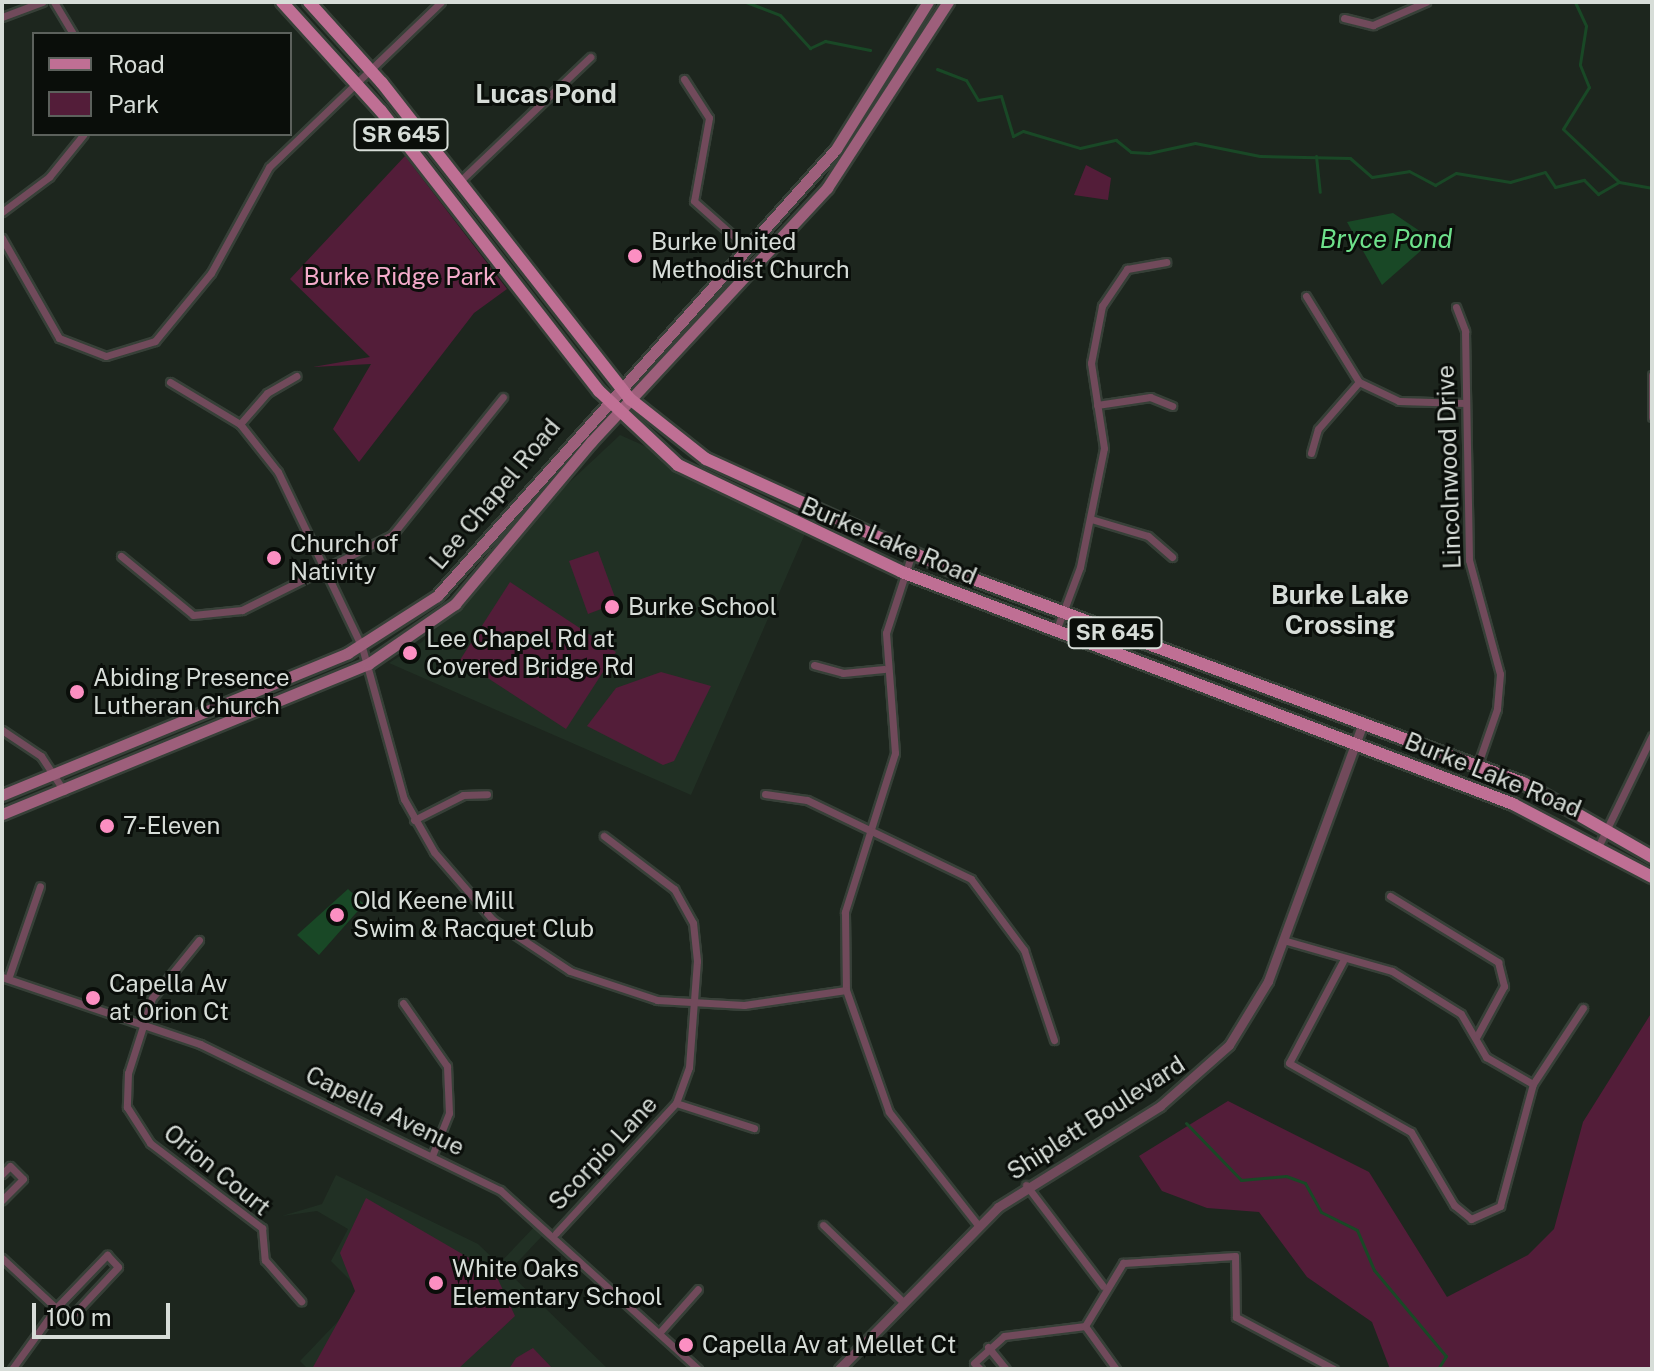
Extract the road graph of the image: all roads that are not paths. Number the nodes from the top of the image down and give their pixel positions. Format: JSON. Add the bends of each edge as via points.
{"nodes":[{"id":1,"x":42,"y":2,"type":"edge"},
{"id":2,"x":54,"y":2,"type":"edge"},
{"id":3,"x":282,"y":2,"type":"edge"},
{"id":4,"x":309,"y":2,"type":"edge"},
{"id":5,"x":441,"y":2,"type":"edge"},
{"id":6,"x":928,"y":2,"type":"edge"},
{"id":7,"x":948,"y":2,"type":"edge"},
{"id":8,"x":1426,"y":2,"type":"edge"},
{"id":9,"x":2,"y":17,"type":"edge"},
{"id":10,"x":1344,"y":18,"type":"dead end"},
{"id":11,"x":72,"y":32,"type":"edge"},
{"id":12,"x":590,"y":57,"type":"dead end"},
{"id":13,"x":369,"y":67,"type":"junction"},
{"id":14,"x":684,"y":79,"type":"dead end"},
{"id":15,"x":355,"y":81,"type":"junction"},
{"id":16,"x":82,"y":136,"type":"edge"},
{"id":17,"x":460,"y":181,"type":"junction"},
{"id":18,"x":2,"y":212,"type":"edge"},
{"id":19,"x":2,"y":238,"type":"edge"},
{"id":20,"x":747,"y":248,"type":"junction"},
{"id":21,"x":1166,"y":262,"type":"dead end"},
{"id":22,"x":1306,"y":296,"type":"dead end"},
{"id":23,"x":1456,"y":307,"type":"dead end"},
{"id":24,"x":1652,"y":375,"type":"edge"},
{"id":25,"x":296,"y":376,"type":"dead end"},
{"id":26,"x":170,"y":382,"type":"dead end"},
{"id":27,"x":1359,"y":382,"type":"junction"},
{"id":28,"x":620,"y":385,"type":"junction"},
{"id":29,"x":503,"y":397,"type":"dead end"},
{"id":30,"x":607,"y":399,"type":"junction"},
{"id":31,"x":630,"y":399,"type":"junction"},
{"id":32,"x":1465,"y":403,"type":"junction"},
{"id":33,"x":1097,"y":405,"type":"junction"},
{"id":34,"x":1172,"y":406,"type":"dead end"},
{"id":35,"x":619,"y":411,"type":"junction"},
{"id":36,"x":1652,"y":417,"type":"edge"},
{"id":37,"x":240,"y":424,"type":"junction"},
{"id":38,"x":1311,"y":453,"type":"dead end"},
{"id":39,"x":1091,"y":519,"type":"junction"},
{"id":40,"x":912,"y":553,"type":"junction"},
{"id":41,"x":121,"y":556,"type":"dead end"},
{"id":42,"x":1172,"y":557,"type":"dead end"},
{"id":43,"x":325,"y":570,"type":"junction"},
{"id":44,"x":902,"y":572,"type":"junction"},
{"id":45,"x":1063,"y":614,"type":"junction"},
{"id":46,"x":1056,"y":631,"type":"junction"},
{"id":47,"x":362,"y":647,"type":"junction"},
{"id":48,"x":368,"y":664,"type":"junction"},
{"id":49,"x":814,"y":665,"type":"dead end"},
{"id":50,"x":884,"y":669,"type":"junction"},
{"id":51,"x":1363,"y":723,"type":"junction"},
{"id":52,"x":2,"y":730,"type":"edge"},
{"id":53,"x":1652,"y":736,"type":"edge"},
{"id":54,"x":1355,"y":743,"type":"junction"},
{"id":55,"x":1478,"y":764,"type":"junction"},
{"id":56,"x":55,"y":775,"type":"junction"},
{"id":57,"x":64,"y":791,"type":"junction"},
{"id":58,"x":487,"y":794,"type":"dead end"},
{"id":59,"x":765,"y":794,"type":"dead end"},
{"id":60,"x":2,"y":795,"type":"edge"},
{"id":61,"x":2,"y":814,"type":"edge"},
{"id":62,"x":414,"y":820,"type":"junction"},
{"id":63,"x":872,"y":827,"type":"junction"},
{"id":64,"x":1608,"y":829,"type":"junction"},
{"id":65,"x":604,"y":836,"type":"dead end"},
{"id":66,"x":1599,"y":845,"type":"junction"},
{"id":67,"x":1652,"y":857,"type":"edge"},
{"id":68,"x":1652,"y":877,"type":"edge"},
{"id":69,"x":40,"y":886,"type":"dead end"},
{"id":70,"x":1390,"y":896,"type":"dead end"},
{"id":71,"x":199,"y":940,"type":"dead end"},
{"id":72,"x":1283,"y":940,"type":"junction"},
{"id":73,"x":1343,"y":961,"type":"junction"},
{"id":74,"x":5,"y":978,"type":"edge"},
{"id":75,"x":846,"y":990,"type":"junction"},
{"id":76,"x":403,"y":1003,"type":"dead end"},
{"id":77,"x":694,"y":1004,"type":"junction"},
{"id":78,"x":1583,"y":1008,"type":"dead end"},
{"id":79,"x":143,"y":1024,"type":"junction"},
{"id":80,"x":1477,"y":1036,"type":"junction"},
{"id":81,"x":1054,"y":1040,"type":"dead end"},
{"id":82,"x":1533,"y":1084,"type":"junction"},
{"id":83,"x":676,"y":1103,"type":"junction"},
{"id":84,"x":754,"y":1128,"type":"dead end"},
{"id":85,"x":432,"y":1156,"type":"junction"},
{"id":86,"x":2,"y":1174,"type":"edge"},
{"id":87,"x":1026,"y":1185,"type":"junction"},
{"id":88,"x":2,"y":1200,"type":"edge"},
{"id":89,"x":977,"y":1224,"type":"junction"},
{"id":90,"x":823,"y":1225,"type":"dead end"},
{"id":91,"x":556,"y":1233,"type":"junction"},
{"id":92,"x":2,"y":1258,"type":"edge"},
{"id":93,"x":1103,"y":1286,"type":"junction"},
{"id":94,"x":698,"y":1289,"type":"dead end"},
{"id":95,"x":301,"y":1301,"type":"dead end"},
{"id":96,"x":903,"y":1302,"type":"junction"},
{"id":97,"x":58,"y":1306,"type":"junction"},
{"id":98,"x":1085,"y":1326,"type":"junction"},
{"id":99,"x":660,"y":1332,"type":"junction"},
{"id":100,"x":988,"y":1347,"type":"junction"},
{"id":101,"x":12,"y":1369,"type":"edge"},
{"id":102,"x":698,"y":1369,"type":"edge"},
{"id":103,"x":839,"y":1369,"type":"edge"},
{"id":104,"x":980,"y":1369,"type":"edge"},
{"id":105,"x":1006,"y":1369,"type":"edge"},
{"id":106,"x":1116,"y":1369,"type":"edge"},
{"id":107,"x":1334,"y":1369,"type":"edge"}],
"edges":[{"from":1,"to":9,"type":"street"},
{"from":2,"to":11,"type":"street"},
{"from":3,"to":15,"type":"main road","name":"Burke Lake Road","number":"SR 645"},
{"from":4,"to":13,"type":"main road","name":"Burke Lake Road","number":"SR 645"},
{"from":5,"to":13,"type":"street"},
{"from":6,"to":20,"type":"main road","name":"Lee Chapel Road","via":[[836,149]]},
{"from":7,"to":31,"type":"main road","name":"Lee Chapel Road","via":[[827,188]]},
{"from":8,"to":10,"type":"street","via":[[1381,24]]},
{"from":12,"to":17,"type":"street"},
{"from":13,"to":15,"type":"street"},
{"from":13,"to":17,"type":"main road","name":"Burke Lake Road","number":"SR 645"},
{"from":14,"to":20,"type":"street","via":[[709,118],[694,201]]},
{"from":15,"to":19,"type":"street","via":[[269,167],[185,310],[131,353],[106,356],[59,338]]},
{"from":15,"to":30,"type":"main road","name":"Burke Lake Road","number":"SR 645"},
{"from":16,"to":18,"type":"street","via":[[49,177]]},
{"from":17,"to":28,"type":"main road","name":"Burke Lake Road","number":"SR 645"},
{"from":20,"to":28,"type":"main road","name":"Lee Chapel Road"},
{"from":21,"to":33,"type":"street","via":[[1134,265],[1105,298],[1091,363]]},
{"from":22,"to":27,"type":"street"},
{"from":23,"to":32,"type":"street","name":"Lincolnwood Drive","via":[[1465,331]]},
{"from":24,"to":36,"type":"street"},
{"from":25,"to":37,"type":"street","via":[[267,393]]},
{"from":26,"to":37,"type":"street"},
{"from":27,"to":32,"type":"street","via":[[1399,401]]},
{"from":27,"to":38,"type":"street","via":[[1318,429]]},
{"from":28,"to":30,"type":"main road","name":"Lee Chapel Road"},
{"from":28,"to":31,"type":"main road","name":"Burke Lake Road","number":"SR 645"},
{"from":29,"to":43,"type":"street","via":[[402,525]]},
{"from":30,"to":35,"type":"main road","name":"Burke Lake Road","number":"SR 645"},
{"from":30,"to":47,"type":"main road","name":"Lee Chapel Road","via":[[463,571]]},
{"from":31,"to":35,"type":"main road","name":"Lee Chapel Road"},
{"from":31,"to":40,"type":"main road","name":"Burke Lake Road","number":"SR 645","via":[[706,459]]},
{"from":32,"to":55,"type":"street","name":"Lincolnwood Drive","via":[[1469,560],[1500,674],[1497,709]]},
{"from":33,"to":34,"type":"street","via":[[1150,397]]},
{"from":33,"to":39,"type":"street","via":[[1104,448]]},
{"from":35,"to":44,"type":"main road","name":"Burke Lake Road","number":"SR 645","via":[[705,482]]},
{"from":35,"to":48,"type":"main road","name":"Lee Chapel Road","via":[[474,586]]},
{"from":37,"to":43,"type":"street","via":[[278,472]]},
{"from":39,"to":42,"type":"street","via":[[1148,536]]},
{"from":39,"to":45,"type":"street"},
{"from":40,"to":44,"type":"street"},
{"from":40,"to":45,"type":"main road","name":"Burke Lake Road","number":"SR 645"},
{"from":41,"to":43,"type":"street","via":[[172,604],[208,617],[242,610]]},
{"from":43,"to":47,"type":"street"},
{"from":44,"to":46,"type":"main road","name":"Burke Lake Road","number":"SR 645"},
{"from":44,"to":50,"type":"street"},
{"from":45,"to":46,"type":"street"},
{"from":45,"to":51,"type":"main road","name":"Burke Lake Road","number":"SR 645"},
{"from":46,"to":54,"type":"main road","name":"Burke Lake Road","number":"SR 645"},
{"from":47,"to":48,"type":"street"},
{"from":47,"to":56,"type":"main road","name":"Lee Chapel Road"},
{"from":48,"to":57,"type":"main road","name":"Lee Chapel Road"},
{"from":48,"to":62,"type":"street"},
{"from":49,"to":50,"type":"street","via":[[843,673]]},
{"from":50,"to":63,"type":"street","via":[[895,753]]},
{"from":51,"to":54,"type":"street","name":"Shiplett Boulevard"},
{"from":51,"to":55,"type":"main road","name":"Burke Lake Road","number":"SR 645"},
{"from":52,"to":56,"type":"street"},
{"from":53,"to":64,"type":"street"},
{"from":54,"to":66,"type":"main road","name":"Burke Lake Road","number":"SR 645"},
{"from":54,"to":72,"type":"street","name":"Shiplett Boulevard"},
{"from":55,"to":64,"type":"main road","name":"Burke Lake Road","number":"SR 645"},
{"from":56,"to":57,"type":"street"},
{"from":56,"to":60,"type":"main road","name":"Lee Chapel Road"},
{"from":57,"to":61,"type":"main road","name":"Lee Chapel Road"},
{"from":58,"to":62,"type":"street","via":[[463,795]]},
{"from":59,"to":63,"type":"street","via":[[807,800]]},
{"from":62,"to":77,"type":"street","via":[[463,890],[530,948],[613,988]]},
{"from":63,"to":75,"type":"street","via":[[845,912]]},
{"from":63,"to":81,"type":"street","via":[[947,862],[993,901],[1024,950]]},
{"from":64,"to":66,"type":"street"},
{"from":64,"to":67,"type":"main road","name":"Burke Lake Road","number":"SR 645"},
{"from":65,"to":77,"type":"street","name":"Scorpio Lane","via":[[652,868],[685,905],[697,944]]},
{"from":66,"to":68,"type":"main road","name":"Burke Lake Road","number":"SR 645"},
{"from":69,"to":74,"type":"street"},
{"from":70,"to":80,"type":"street","via":[[1503,970],[1504,986]]},
{"from":71,"to":79,"type":"street","name":"Orion Court","via":[[161,980]]},
{"from":72,"to":73,"type":"street"},
{"from":72,"to":87,"type":"street","name":"Shiplett Boulevard","via":[[1251,1013],[1204,1072]]},
{"from":73,"to":80,"type":"street","via":[[1392,971],[1461,1014]]},
{"from":73,"to":82,"type":"street","via":[[1289,1063],[1411,1132],[1462,1214],[1481,1218],[1500,1206]]},
{"from":74,"to":79,"type":"street","name":"Capella Avenue"},
{"from":75,"to":77,"type":"street"},
{"from":75,"to":89,"type":"street","via":[[889,1112]]},
{"from":76,"to":85,"type":"street","via":[[447,1066],[449,1113]]},
{"from":77,"to":83,"type":"street","name":"Scorpio Lane","via":[[689,1067]]},
{"from":78,"to":82,"type":"street"},
{"from":79,"to":85,"type":"street","name":"Capella Avenue"},
{"from":79,"to":95,"type":"street","name":"Orion Court","via":[[125,1088],[134,1127],[262,1228],[265,1260]]},
{"from":80,"to":82,"type":"street","via":[[1486,1057]]},
{"from":83,"to":84,"type":"street"},
{"from":83,"to":91,"type":"street","name":"Scorpio Lane"},
{"from":85,"to":91,"type":"street","name":"Capella Avenue","via":[[520,1202]]},
{"from":86,"to":88,"type":"street","via":[[10,1166],[23,1179]]},
{"from":87,"to":89,"type":"street","name":"Shiplett Boulevard"},
{"from":87,"to":93,"type":"street"},
{"from":89,"to":96,"type":"street","name":"Shiplett Boulevard"},
{"from":90,"to":96,"type":"street"},
{"from":91,"to":99,"type":"street","name":"Capella Avenue"},
{"from":92,"to":97,"type":"street"},
{"from":93,"to":98,"type":"street"},
{"from":93,"to":107,"type":"street","via":[[1123,1263],[1148,1257],[1235,1256],[1236,1317]]},
{"from":94,"to":99,"type":"street"},
{"from":96,"to":103,"type":"street","name":"Shiplett Boulevard"},
{"from":97,"to":97,"type":"street","via":[[71,1317],[118,1267],[107,1255]]},
{"from":97,"to":101,"type":"street"},
{"from":98,"to":100,"type":"street","via":[[1004,1336]]},
{"from":98,"to":106,"type":"street"},
{"from":99,"to":102,"type":"street","name":"Capella Avenue"},
{"from":100,"to":104,"type":"street","via":[[974,1363]]},
{"from":100,"to":105,"type":"street"}]}
